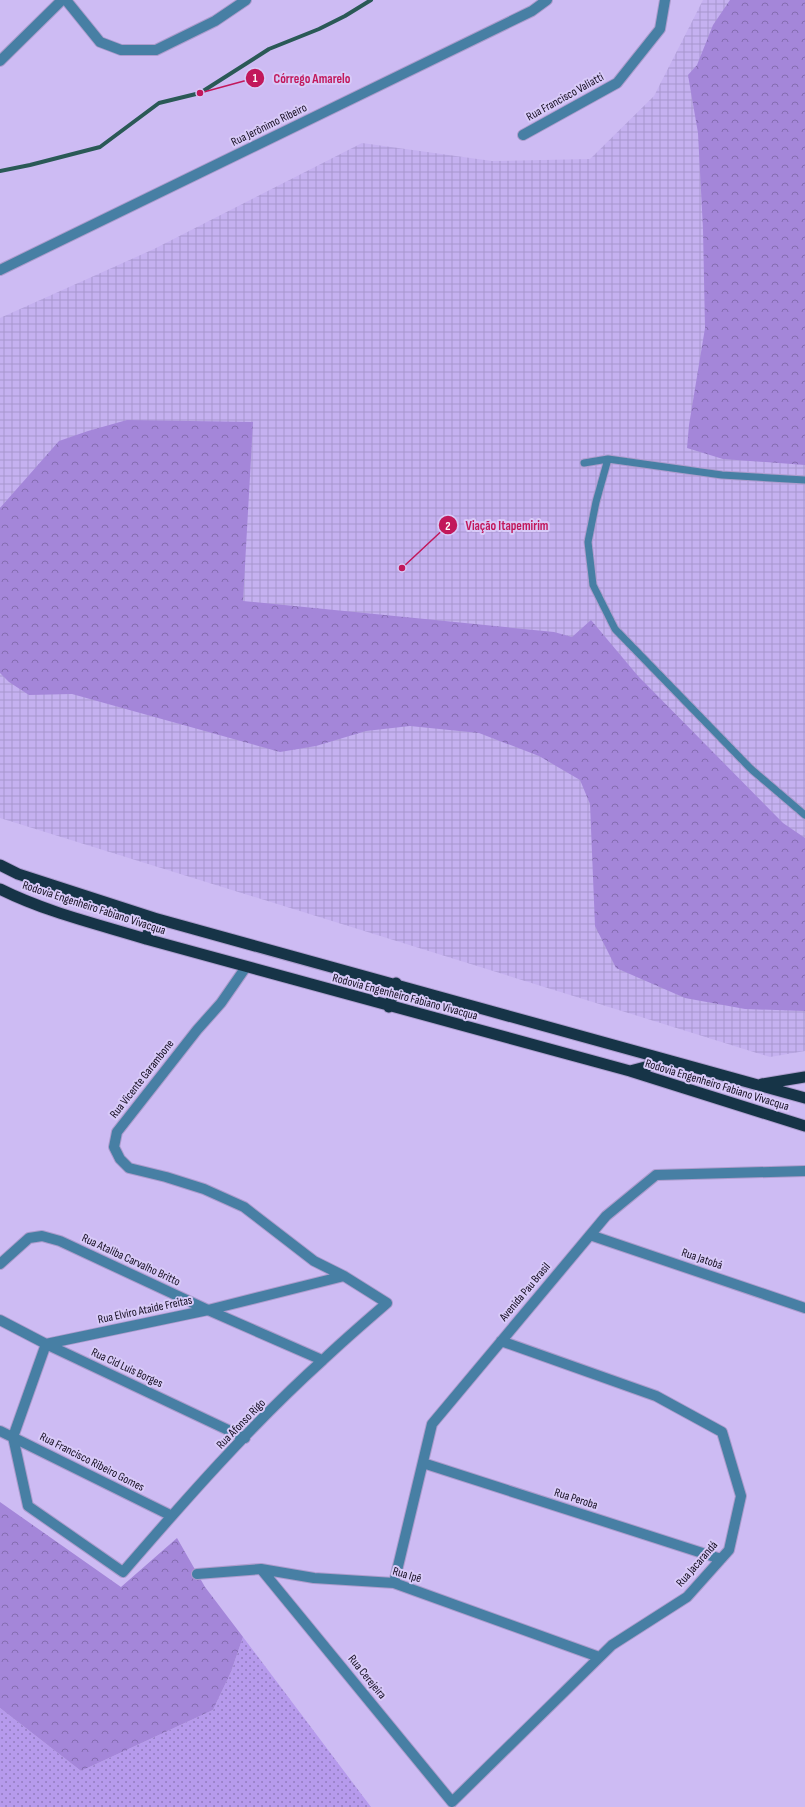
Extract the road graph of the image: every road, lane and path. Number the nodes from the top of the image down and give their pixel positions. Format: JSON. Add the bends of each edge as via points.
{"nodes":[{"id":1,"x":62,"y":0,"type":"edge"},
{"id":2,"x":66,"y":0,"type":"edge"},
{"id":3,"x":246,"y":0,"type":"edge"},
{"id":4,"x":547,"y":0,"type":"edge"},
{"id":5,"x":665,"y":0,"type":"edge"},
{"id":6,"x":0,"y":61,"type":"edge"},
{"id":7,"x":522,"y":135,"type":"dead end"},
{"id":8,"x":0,"y":270,"type":"edge"},
{"id":9,"x":608,"y":459,"type":"junction"},
{"id":10,"x":584,"y":463,"type":"dead end"},
{"id":11,"x":805,"y":480,"type":"edge"},
{"id":12,"x":805,"y":815,"type":"edge"},
{"id":13,"x":0,"y":865,"type":"edge"},
{"id":14,"x":0,"y":890,"type":"edge"},
{"id":15,"x":154,"y":918,"type":"junction"},
{"id":16,"x":146,"y":939,"type":"junction"},
{"id":17,"x":246,"y":967,"type":"junction"},
{"id":18,"x":396,"y":984,"type":"junction"},
{"id":19,"x":389,"y":1007,"type":"junction"},
{"id":20,"x":669,"y":1061,"type":"junction"},
{"id":21,"x":630,"y":1071,"type":"junction"},
{"id":22,"x":805,"y":1077,"type":"edge"},
{"id":23,"x":759,"y":1084,"type":"junction"},
{"id":24,"x":805,"y":1098,"type":"edge"},
{"id":25,"x":805,"y":1126,"type":"edge"},
{"id":26,"x":805,"y":1171,"type":"edge"},
{"id":27,"x":590,"y":1235,"type":"junction"},
{"id":28,"x":0,"y":1264,"type":"edge"},
{"id":29,"x":344,"y":1276,"type":"junction"},
{"id":30,"x":387,"y":1304,"type":"joint"},
{"id":31,"x":805,"y":1308,"type":"edge"},
{"id":32,"x":208,"y":1310,"type":"junction"},
{"id":33,"x":0,"y":1320,"type":"edge"},
{"id":34,"x":501,"y":1341,"type":"junction"},
{"id":35,"x":46,"y":1344,"type":"junction"},
{"id":36,"x":322,"y":1360,"type":"junction"},
{"id":37,"x":0,"y":1431,"type":"edge"},
{"id":38,"x":13,"y":1436,"type":"junction"},
{"id":39,"x":245,"y":1438,"type":"junction"},
{"id":40,"x":423,"y":1463,"type":"junction"},
{"id":41,"x":172,"y":1516,"type":"junction"},
{"id":42,"x":721,"y":1559,"type":"junction"},
{"id":43,"x":261,"y":1569,"type":"junction"},
{"id":44,"x":197,"y":1574,"type":"dead end"},
{"id":45,"x":394,"y":1583,"type":"junction"},
{"id":46,"x":599,"y":1657,"type":"junction"},
{"id":47,"x":452,"y":1802,"type":"joint"}],
"edges":[{"from":1,"to":6,"type":"street"},
{"from":2,"to":3,"type":"street","via":[[100,42],[121,50],[156,50],[215,21]]},
{"from":4,"to":8,"type":"street","name":"Rua Jerônimo Ribeiro","via":[[532,11]]},
{"from":5,"to":7,"type":"street","name":"Rua Francisco Valiatti","via":[[660,29],[617,83]]},
{"from":9,"to":10,"type":"lane"},
{"from":9,"to":11,"type":"lane","via":[[722,475]]},
{"from":9,"to":12,"type":"lane","via":[[588,542],[593,585],[615,629],[751,769]]},
{"from":13,"to":15,"type":"highway","name":"Rodovia Engenheiro Fabiano Vivacqua","via":[[18,874]]},
{"from":14,"to":16,"type":"highway","name":"Rodovia Engenheiro Fabiano Vivacqua","via":[[72,917]]},
{"from":15,"to":16,"type":"highway"},
{"from":15,"to":18,"type":"highway","name":"Rodovia Engenheiro Fabiano Vivacqua"},
{"from":16,"to":17,"type":"highway","name":"Rodovia Engenheiro Fabiano Vivacqua"},
{"from":17,"to":19,"type":"highway","name":"Rodovia Engenheiro Fabiano Vivacqua"},
{"from":17,"to":29,"type":"street","name":"Rua Vicente Garambone","via":[[221,1003],[117,1132],[114,1147],[120,1159],[129,1168],[204,1189],[244,1207],[314,1261]]},
{"from":18,"to":19,"type":"highway"},
{"from":18,"to":20,"type":"highway","name":"Rodovia Engenheiro Fabiano Vivacqua"},
{"from":19,"to":21,"type":"highway","name":"Rodovia Engenheiro Fabiano Vivacqua"},
{"from":20,"to":21,"type":"highway"},
{"from":20,"to":23,"type":"highway","name":"Rodovia Engenheiro Fabiano Vivacqua"},
{"from":21,"to":25,"type":"highway","name":"Rodovia Engenheiro Fabiano Vivacqua"},
{"from":22,"to":23,"type":"highway"},
{"from":23,"to":24,"type":"highway","name":"Rodovia Engenheiro Fabiano Vivacqua"},
{"from":26,"to":27,"type":"street","name":"Avenida Pau Brasil","via":[[656,1175],[606,1216]]},
{"from":27,"to":31,"type":"street","name":"Rua Jatobá"},
{"from":27,"to":34,"type":"street","name":"Avenida Pau Brasil"},
{"from":28,"to":32,"type":"street","name":"Rua Ataliba Carvalho Britto","via":[[29,1238],[42,1236],[60,1241]]},
{"from":29,"to":30,"type":"street","name":"Rua Vicente Garambone"},
{"from":29,"to":32,"type":"street","name":"Rua Elviro Ataide Freitas"},
{"from":30,"to":36,"type":"street","name":"Rua Afonso Rigo"},
{"from":32,"to":35,"type":"street","name":"Rua Elviro Ataide Freitas"},
{"from":32,"to":36,"type":"street","name":"Rua Ataliba Carvalho Britto"},
{"from":33,"to":35,"type":"street","name":"Rua Cid Luis Borges"},
{"from":34,"to":40,"type":"street","name":"Avenida Pau Brasil","via":[[432,1424]]},
{"from":34,"to":42,"type":"street","name":"Rua Jacarandá","via":[[656,1396],[722,1432],[741,1496],[729,1550]]},
{"from":35,"to":38,"type":"street"},
{"from":35,"to":39,"type":"street","name":"Rua Cid Luis Borges"},
{"from":36,"to":39,"type":"street","name":"Rua Afonso Rigo"},
{"from":37,"to":38,"type":"street","name":"Rua Francisco Ribeiro Gomes"},
{"from":38,"to":41,"type":"street","name":"Rua Francisco Ribeiro Gomes"},
{"from":38,"to":41,"type":"street","name":"Rua Afonso Rigo","via":[[28,1506],[123,1572]]},
{"from":39,"to":41,"type":"street","name":"Rua Afonso Rigo"},
{"from":40,"to":42,"type":"street","name":"Rua Peroba"},
{"from":40,"to":45,"type":"street","name":"Avenida Pau Brasil"},
{"from":42,"to":46,"type":"street","name":"Rua Jacarandá","via":[[687,1597],[612,1645]]},
{"from":43,"to":44,"type":"street","name":"Rua Ipê"},
{"from":43,"to":45,"type":"street","name":"Rua Ipê","via":[[314,1578]]},
{"from":43,"to":47,"type":"street","name":"Rua Cerejeira"},
{"from":45,"to":46,"type":"street","name":"Rua Ipê"},
{"from":46,"to":47,"type":"street","name":"Rua Jacarandá"}]}
